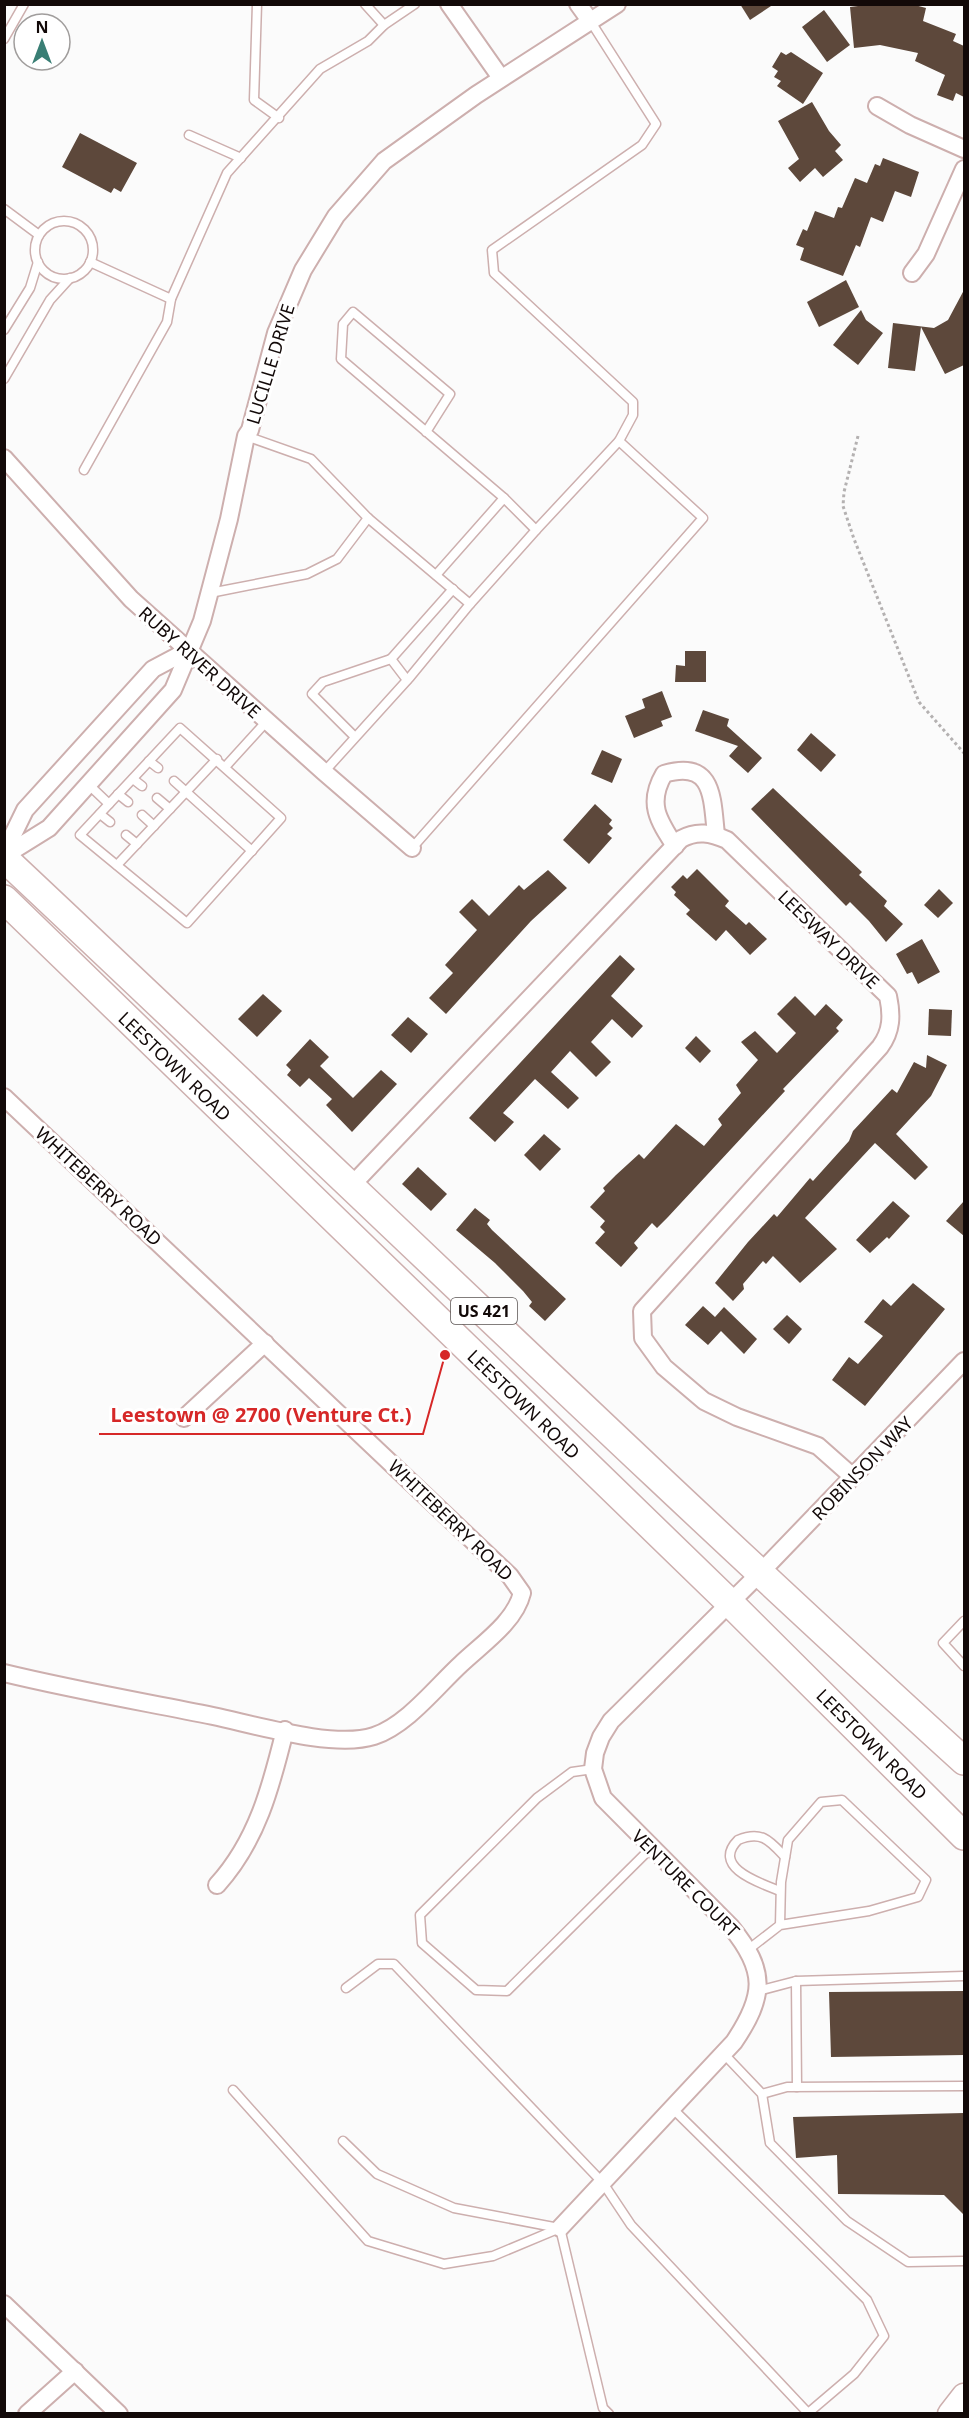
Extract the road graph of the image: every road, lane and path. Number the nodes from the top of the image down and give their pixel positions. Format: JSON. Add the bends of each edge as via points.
{"nodes":[{"id":1,"x":24,"y":4,"type":"edge"},
{"id":2,"x":257,"y":4,"type":"edge"},
{"id":3,"x":365,"y":4,"type":"edge"},
{"id":4,"x":415,"y":4,"type":"edge"},
{"id":5,"x":449,"y":4,"type":"edge"},
{"id":6,"x":578,"y":4,"type":"edge"},
{"id":7,"x":617,"y":4,"type":"edge"},
{"id":8,"x":591,"y":22,"type":"junction"},
{"id":9,"x":384,"y":25,"type":"junction"},
{"id":10,"x":4,"y":39,"type":"edge"},
{"id":11,"x":501,"y":78,"type":"junction"},
{"id":12,"x":877,"y":106,"type":"dead end"},
{"id":13,"x":279,"y":118,"type":"junction"},
{"id":14,"x":189,"y":135,"type":"dead end"},
{"id":15,"x":964,"y":149,"type":"edge"},
{"id":16,"x":241,"y":158,"type":"junction"},
{"id":17,"x":964,"y":170,"type":"edge"},
{"id":18,"x":4,"y":209,"type":"edge"},
{"id":19,"x":39,"y":235,"type":"junction"},
{"id":20,"x":38,"y":262,"type":"junction"},
{"id":21,"x":90,"y":262,"type":"junction"},
{"id":22,"x":912,"y":273,"type":"dead end"},
{"id":23,"x":70,"y":278,"type":"junction"},
{"id":24,"x":171,"y":299,"type":"junction"},
{"id":25,"x":4,"y":330,"type":"edge"},
{"id":26,"x":4,"y":379,"type":"edge"},
{"id":27,"x":426,"y":432,"type":"junction"},
{"id":28,"x":246,"y":436,"type":"junction"},
{"id":29,"x":858,"y":436,"type":"dead end"},
{"id":30,"x":619,"y":441,"type":"junction"},
{"id":31,"x":4,"y":458,"type":"edge"},
{"id":32,"x":84,"y":470,"type":"dead end"},
{"id":33,"x":504,"y":498,"type":"junction"},
{"id":34,"x":368,"y":518,"type":"junction"},
{"id":35,"x":536,"y":530,"type":"junction"},
{"id":36,"x":436,"y":575,"type":"junction"},
{"id":37,"x":453,"y":590,"type":"junction"},
{"id":38,"x":210,"y":593,"type":"junction"},
{"id":39,"x":470,"y":604,"type":"junction"},
{"id":40,"x":187,"y":651,"type":"junction"},
{"id":41,"x":391,"y":658,"type":"junction"},
{"id":42,"x":407,"y":680,"type":"junction"},
{"id":43,"x":266,"y":722,"type":"junction"},
{"id":44,"x":354,"y":736,"type":"junction"},
{"id":45,"x":964,"y":753,"type":"edge"},
{"id":46,"x":217,"y":759,"type":"junction"},
{"id":47,"x":149,"y":761,"type":"junction"},
{"id":48,"x":226,"y":766,"type":"junction"},
{"id":49,"x":158,"y":768,"type":"dead end"},
{"id":50,"x":324,"y":772,"type":"junction"},
{"id":51,"x":133,"y":779,"type":"junction"},
{"id":52,"x":174,"y":781,"type":"dead end"},
{"id":53,"x":88,"y":784,"type":"junction"},
{"id":54,"x":142,"y":786,"type":"dead end"},
{"id":55,"x":187,"y":791,"type":"junction"},
{"id":56,"x":118,"y":794,"type":"junction"},
{"id":57,"x":157,"y":798,"type":"dead end"},
{"id":58,"x":128,"y":802,"type":"dead end"},
{"id":59,"x":109,"y":804,"type":"junction"},
{"id":60,"x":170,"y":809,"type":"junction"},
{"id":61,"x":100,"y":814,"type":"junction"},
{"id":62,"x":142,"y":815,"type":"dead end"},
{"id":63,"x":110,"y":822,"type":"dead end"},
{"id":64,"x":154,"y":825,"type":"junction"},
{"id":65,"x":126,"y":835,"type":"dead end"},
{"id":66,"x":716,"y":835,"type":"junction"},
{"id":67,"x":137,"y":844,"type":"junction"},
{"id":68,"x":675,"y":846,"type":"junction"},
{"id":69,"x":412,"y":848,"type":"joint"},
{"id":70,"x":252,"y":851,"type":"junction"},
{"id":71,"x":4,"y":856,"type":"edge"},
{"id":72,"x":117,"y":865,"type":"junction"},
{"id":73,"x":4,"y":899,"type":"edge"},
{"id":74,"x":183,"y":1074,"type":"junction"},
{"id":75,"x":4,"y":1097,"type":"edge"},
{"id":76,"x":352,"y":1185,"type":"junction"},
{"id":77,"x":265,"y":1343,"type":"junction"},
{"id":78,"x":964,"y":1361,"type":"edge"},
{"id":79,"x":184,"y":1418,"type":"dead end"},
{"id":80,"x":853,"y":1477,"type":"junction"},
{"id":81,"x":759,"y":1574,"type":"junction"},
{"id":82,"x":730,"y":1603,"type":"junction"},
{"id":83,"x":964,"y":1621,"type":"edge"},
{"id":84,"x":964,"y":1666,"type":"edge"},
{"id":85,"x":4,"y":1673,"type":"edge"},
{"id":86,"x":285,"y":1730,"type":"junction"},
{"id":87,"x":964,"y":1761,"type":"edge"},
{"id":88,"x":593,"y":1769,"type":"junction"},
{"id":89,"x":964,"y":1836,"type":"edge"},
{"id":90,"x":651,"y":1848,"type":"junction"},
{"id":91,"x":785,"y":1857,"type":"junction"},
{"id":92,"x":217,"y":1885,"type":"dead end"},
{"id":93,"x":780,"y":1891,"type":"junction"},
{"id":94,"x":780,"y":1925,"type":"junction"},
{"id":95,"x":749,"y":1949,"type":"junction"},
{"id":96,"x":964,"y":1976,"type":"edge"},
{"id":97,"x":796,"y":1981,"type":"junction"},
{"id":98,"x":346,"y":1988,"type":"dead end"},
{"id":99,"x":758,"y":1991,"type":"junction"},
{"id":100,"x":723,"y":2053,"type":"junction"},
{"id":101,"x":964,"y":2086,"type":"edge"},
{"id":102,"x":797,"y":2087,"type":"junction"},
{"id":103,"x":233,"y":2090,"type":"dead end"},
{"id":104,"x":762,"y":2094,"type":"junction"},
{"id":105,"x":672,"y":2108,"type":"junction"},
{"id":106,"x":342,"y":2141,"type":"dead end"},
{"id":107,"x":603,"y":2183,"type":"junction"},
{"id":108,"x":560,"y":2228,"type":"junction"},
{"id":109,"x":964,"y":2261,"type":"edge"},
{"id":110,"x":4,"y":2304,"type":"edge"},
{"id":111,"x":75,"y":2371,"type":"junction"},
{"id":112,"x":964,"y":2396,"type":"edge"},
{"id":113,"x":808,"y":2413,"type":"edge"},
{"id":114,"x":27,"y":2414,"type":"edge"},
{"id":115,"x":119,"y":2414,"type":"edge"},
{"id":116,"x":609,"y":2414,"type":"edge"},
{"id":117,"x":950,"y":2414,"type":"edge"}],
"edges":[{"from":1,"to":10,"type":"lane"},
{"from":2,"to":13,"type":"lane","via":[[254,100]]},
{"from":3,"to":9,"type":"lane"},
{"from":4,"to":9,"type":"lane"},
{"from":5,"to":11,"type":"street"},
{"from":6,"to":8,"type":"street"},
{"from":7,"to":8,"type":"street","name":"LUCILLE DRIVE"},
{"from":8,"to":11,"type":"street","name":"LUCILLE DRIVE"},
{"from":8,"to":30,"type":"lane","via":[[656,124],[642,146],[492,250],[494,273],[633,402],[633,415]]},
{"from":9,"to":13,"type":"lane","via":[[368,41],[320,69]]},
{"from":11,"to":28,"type":"street","name":"LUCILLE DRIVE","via":[[384,161],[336,216],[303,270],[276,333]]},
{"from":12,"to":15,"type":"street"},
{"from":13,"to":16,"type":"lane"},
{"from":14,"to":16,"type":"lane"},
{"from":16,"to":24,"type":"lane","via":[[227,173]]},
{"from":17,"to":22,"type":"street","via":[[926,254]]},
{"from":18,"to":19,"type":"lane"},
{"from":19,"to":20,"type":"lane"},
{"from":19,"to":21,"type":"lane","via":[[64,221],[82,227],[92,243]]},
{"from":20,"to":23,"type":"lane","via":[[51,276]]},
{"from":20,"to":25,"type":"lane","via":[[30,288]]},
{"from":21,"to":23,"type":"lane"},
{"from":21,"to":24,"type":"lane"},
{"from":23,"to":26,"type":"lane","via":[[50,300]]},
{"from":24,"to":32,"type":"lane","via":[[167,322]]},
{"from":27,"to":27,"type":"lane","via":[[341,359],[344,324],[353,312],[450,394]]},
{"from":27,"to":33,"type":"lane"},
{"from":28,"to":34,"type":"lane","via":[[310,459]]},
{"from":28,"to":38,"type":"street","name":"LUCILLE DRIVE"},
{"from":29,"to":45,"type":"path","via":[[844,499],[854,539],[919,702]]},
{"from":30,"to":35,"type":"lane"},
{"from":30,"to":69,"type":"lane","via":[[703,518]]},
{"from":31,"to":40,"type":"street","name":"RUBY RIVER DRIVE","via":[[131,599]]},
{"from":33,"to":35,"type":"lane"},
{"from":33,"to":36,"type":"lane"},
{"from":34,"to":36,"type":"lane"},
{"from":34,"to":38,"type":"lane","via":[[337,559],[307,574]]},
{"from":35,"to":39,"type":"lane"},
{"from":36,"to":37,"type":"lane"},
{"from":37,"to":39,"type":"lane"},
{"from":37,"to":41,"type":"lane"},
{"from":38,"to":40,"type":"street","name":"LUCILLE DRIVE"},
{"from":39,"to":42,"type":"lane"},
{"from":40,"to":43,"type":"street","name":"RUBY RIVER DRIVE"},
{"from":40,"to":53,"type":"street","name":"LUCILLE DRIVE","via":[[172,690]]},
{"from":40,"to":71,"type":"street","via":[[153,669],[25,810]]},
{"from":41,"to":42,"type":"lane"},
{"from":41,"to":44,"type":"lane","via":[[323,682],[312,694]]},
{"from":42,"to":44,"type":"lane"},
{"from":43,"to":48,"type":"lane"},
{"from":43,"to":50,"type":"street","name":"RUBY RIVER DRIVE"},
{"from":44,"to":50,"type":"lane"},
{"from":46,"to":47,"type":"lane","via":[[180,728]]},
{"from":46,"to":48,"type":"lane"},
{"from":46,"to":55,"type":"lane"},
{"from":47,"to":49,"type":"lane"},
{"from":47,"to":51,"type":"lane"},
{"from":48,"to":70,"type":"lane","via":[[281,818]]},
{"from":50,"to":69,"type":"street","name":"RUBY RIVER DRIVE"},
{"from":51,"to":54,"type":"lane"},
{"from":51,"to":56,"type":"lane"},
{"from":52,"to":55,"type":"lane"},
{"from":53,"to":59,"type":"lane"},
{"from":53,"to":71,"type":"street","name":"LUCILLE DRIVE","via":[[49,828]]},
{"from":55,"to":60,"type":"lane"},
{"from":55,"to":70,"type":"lane"},
{"from":56,"to":58,"type":"lane"},
{"from":56,"to":59,"type":"lane"},
{"from":57,"to":60,"type":"lane"},
{"from":59,"to":61,"type":"lane"},
{"from":60,"to":64,"type":"lane"},
{"from":61,"to":63,"type":"lane"},
{"from":61,"to":72,"type":"lane","via":[[80,835]]},
{"from":62,"to":64,"type":"lane"},
{"from":64,"to":67,"type":"lane"},
{"from":65,"to":67,"type":"lane"},
{"from":66,"to":68,"type":"street","via":[[696,833]]},
{"from":66,"to":68,"type":"street","via":[[708,784],[697,773],[682,769],[664,774],[655,789],[655,806],[662,826]]},
{"from":66,"to":80,"type":"street","name":"LEESWAY DRIVE","via":[[727,840],[888,996],[892,1011],[890,1029],[880,1047],[642,1311],[643,1338],[664,1367],[704,1401],[818,1446]]},
{"from":67,"to":72,"type":"lane"},
{"from":68,"to":76,"type":"street"},
{"from":70,"to":72,"type":"lane","via":[[186,923]]},
{"from":71,"to":76,"type":"main road","name":"LEESTOWN ROAD","number":"US 421"},
{"from":73,"to":74,"type":"main road","name":"LEESTOWN ROAD","number":"US 421"},
{"from":74,"to":76,"type":"main road","via":[[203,1077],[252,1116],[321,1181]]},
{"from":74,"to":82,"type":"main road","name":"LEESTOWN ROAD","number":"US 421"},
{"from":75,"to":77,"type":"street","name":"WHITEBERRY ROAD"},
{"from":76,"to":81,"type":"main road","name":"LEESTOWN ROAD","number":"US 421"},
{"from":77,"to":79,"type":"street"},
{"from":77,"to":86,"type":"street","name":"WHITEBERRY ROAD","via":[[510,1575],[522,1593],[519,1605],[503,1624],[390,1728],[360,1740],[334,1740]]},
{"from":78,"to":80,"type":"street","name":"ROBINSON WAY"},
{"from":80,"to":81,"type":"street","name":"ROBINSON WAY"},
{"from":81,"to":82,"type":"street"},
{"from":81,"to":87,"type":"main road","name":"LEESTOWN ROAD","number":"US 421"},
{"from":82,"to":88,"type":"street","via":[[611,1721],[601,1737]]},
{"from":82,"to":89,"type":"main road","name":"LEESTOWN ROAD","number":"US 421"},
{"from":83,"to":84,"type":"lane","via":[[943,1643]]},
{"from":85,"to":86,"type":"street","name":"WHITEBERRY ROAD"},
{"from":86,"to":92,"type":"street","via":[[265,1807],[251,1839]]},
{"from":88,"to":90,"type":"street","name":"VENTURE COURT","via":[[603,1798]]},
{"from":88,"to":90,"type":"lane","via":[[572,1772],[537,1798],[420,1915],[422,1943],[476,1990],[507,1991]]},
{"from":90,"to":95,"type":"street","name":"VENTURE COURT","via":[[732,1927]]},
{"from":91,"to":93,"type":"lane"},
{"from":91,"to":93,"type":"lane","via":[[771,1841],[756,1835],[738,1840],[732,1853],[739,1874]]},
{"from":91,"to":94,"type":"lane","via":[[788,1840],[821,1802],[842,1800],[926,1880],[918,1897],[869,1911]]},
{"from":93,"to":94,"type":"lane"},
{"from":94,"to":95,"type":"lane"},
{"from":95,"to":99,"type":"street","name":"VENTURE COURT","via":[[756,1967]]},
{"from":96,"to":97,"type":"lane"},
{"from":97,"to":99,"type":"lane"},
{"from":97,"to":102,"type":"lane"},
{"from":98,"to":107,"type":"lane","via":[[378,1964],[394,1964]]},
{"from":99,"to":100,"type":"street","name":"VENTURE COURT","via":[[751,2016]]},
{"from":100,"to":104,"type":"lane"},
{"from":100,"to":105,"type":"street","name":"VENTURE COURT"},
{"from":101,"to":102,"type":"lane"},
{"from":102,"to":104,"type":"lane"},
{"from":103,"to":108,"type":"lane","via":[[368,2241],[444,2264],[493,2256]]},
{"from":104,"to":109,"type":"lane","via":[[770,2143],[847,2221],[909,2262]]},
{"from":105,"to":107,"type":"street","name":"VENTURE COURT"},
{"from":105,"to":113,"type":"lane","via":[[867,2300],[884,2336],[854,2374]]},
{"from":106,"to":108,"type":"lane","via":[[377,2174],[454,2208]]},
{"from":107,"to":108,"type":"street","name":"VENTURE COURT"},
{"from":107,"to":113,"type":"lane","via":[[631,2225]]},
{"from":108,"to":116,"type":"lane","via":[[603,2408]]},
{"from":110,"to":111,"type":"street"},
{"from":111,"to":114,"type":"street"},
{"from":111,"to":115,"type":"street"},
{"from":112,"to":117,"type":"street"}]}
